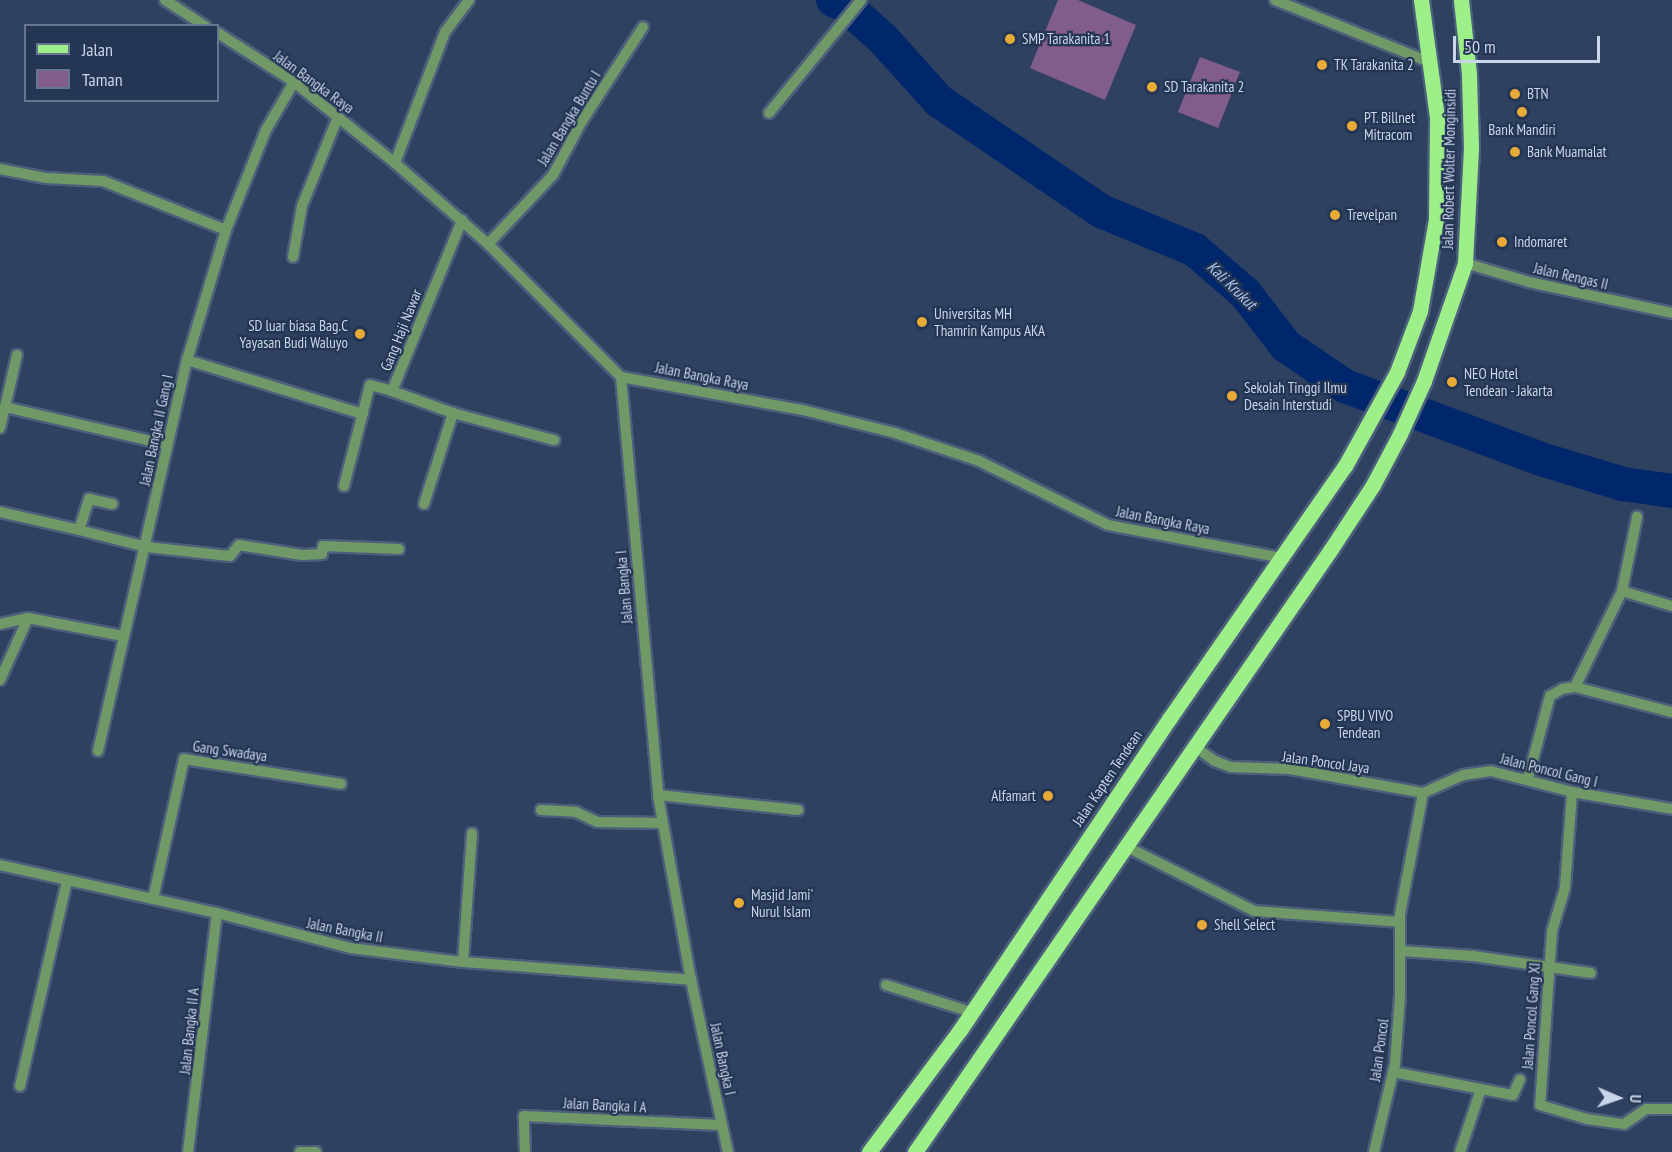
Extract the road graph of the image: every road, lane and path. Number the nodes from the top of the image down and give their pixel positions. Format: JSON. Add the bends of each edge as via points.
{"nodes":[{"id":1,"x":165,"y":0,"type":"edge"},
{"id":2,"x":469,"y":0,"type":"edge"},
{"id":3,"x":1275,"y":0,"type":"edge"},
{"id":4,"x":1422,"y":0,"type":"edge"},
{"id":5,"x":1461,"y":0,"type":"edge"},
{"id":6,"x":860,"y":1,"type":"edge"},
{"id":7,"x":202,"y":24,"type":"edge"},
{"id":8,"x":643,"y":27,"type":"dead end"},
{"id":9,"x":219,"y":34,"type":"edge"},
{"id":10,"x":1432,"y":63,"type":"junction"},
{"id":11,"x":294,"y":82,"type":"junction"},
{"id":12,"x":769,"y":113,"type":"dead end"},
{"id":13,"x":338,"y":117,"type":"junction"},
{"id":14,"x":395,"y":164,"type":"junction"},
{"id":15,"x":0,"y":169,"type":"edge"},
{"id":16,"x":462,"y":220,"type":"junction"},
{"id":17,"x":226,"y":230,"type":"junction"},
{"id":18,"x":488,"y":244,"type":"junction"},
{"id":19,"x":292,"y":257,"type":"dead end"},
{"id":20,"x":1464,"y":263,"type":"junction"},
{"id":21,"x":1672,"y":313,"type":"edge"},
{"id":22,"x":18,"y":355,"type":"dead end"},
{"id":23,"x":187,"y":360,"type":"junction"},
{"id":24,"x":621,"y":377,"type":"junction"},
{"id":25,"x":392,"y":392,"type":"junction"},
{"id":26,"x":5,"y":407,"type":"junction"},
{"id":27,"x":453,"y":413,"type":"junction"},
{"id":28,"x":363,"y":414,"type":"junction"},
{"id":29,"x":1371,"y":422,"type":"joint"},
{"id":30,"x":0,"y":428,"type":"edge"},
{"id":31,"x":554,"y":440,"type":"dead end"},
{"id":32,"x":168,"y":445,"type":"junction"},
{"id":33,"x":344,"y":486,"type":"dead end"},
{"id":34,"x":112,"y":504,"type":"dead end"},
{"id":35,"x":424,"y":504,"type":"dead end"},
{"id":36,"x":0,"y":512,"type":"edge"},
{"id":37,"x":1637,"y":517,"type":"dead end"},
{"id":38,"x":79,"y":530,"type":"junction"},
{"id":39,"x":146,"y":547,"type":"junction"},
{"id":40,"x":399,"y":549,"type":"dead end"},
{"id":41,"x":1282,"y":558,"type":"junction"},
{"id":42,"x":1622,"y":591,"type":"junction"},
{"id":43,"x":1672,"y":606,"type":"edge"},
{"id":44,"x":28,"y":618,"type":"junction"},
{"id":45,"x":0,"y":624,"type":"edge"},
{"id":46,"x":123,"y":636,"type":"junction"},
{"id":47,"x":0,"y":680,"type":"edge"},
{"id":48,"x":1575,"y":687,"type":"junction"},
{"id":49,"x":1672,"y":712,"type":"edge"},
{"id":50,"x":1194,"y":746,"type":"junction"},
{"id":51,"x":98,"y":752,"type":"dead end"},
{"id":52,"x":1528,"y":778,"type":"junction"},
{"id":53,"x":342,"y":784,"type":"dead end"},
{"id":54,"x":1423,"y":792,"type":"junction"},
{"id":55,"x":1572,"y":792,"type":"junction"},
{"id":56,"x":658,"y":795,"type":"junction"},
{"id":57,"x":1672,"y":809,"type":"edge"},
{"id":58,"x":541,"y":810,"type":"dead end"},
{"id":59,"x":798,"y":810,"type":"dead end"},
{"id":60,"x":663,"y":823,"type":"junction"},
{"id":61,"x":472,"y":833,"type":"dead end"},
{"id":62,"x":1125,"y":846,"type":"junction"},
{"id":63,"x":0,"y":864,"type":"edge"},
{"id":64,"x":68,"y":881,"type":"junction"},
{"id":65,"x":153,"y":898,"type":"junction"},
{"id":66,"x":217,"y":913,"type":"junction"},
{"id":67,"x":1399,"y":922,"type":"junction"},
{"id":68,"x":1402,"y":951,"type":"junction"},
{"id":69,"x":463,"y":962,"type":"junction"},
{"id":70,"x":1549,"y":970,"type":"junction"},
{"id":71,"x":1591,"y":973,"type":"dead end"},
{"id":72,"x":691,"y":980,"type":"junction"},
{"id":73,"x":886,"y":985,"type":"dead end"},
{"id":74,"x":971,"y":1012,"type":"junction"},
{"id":75,"x":1393,"y":1072,"type":"junction"},
{"id":76,"x":1520,"y":1079,"type":"dead end"},
{"id":77,"x":20,"y":1086,"type":"dead end"},
{"id":78,"x":1481,"y":1089,"type":"junction"},
{"id":79,"x":1672,"y":1108,"type":"edge"},
{"id":80,"x":721,"y":1125,"type":"junction"},
{"id":81,"x":188,"y":1152,"type":"edge"},
{"id":82,"x":300,"y":1152,"type":"edge"},
{"id":83,"x":316,"y":1152,"type":"edge"},
{"id":84,"x":525,"y":1152,"type":"edge"},
{"id":85,"x":728,"y":1152,"type":"edge"},
{"id":86,"x":868,"y":1152,"type":"edge"},
{"id":87,"x":915,"y":1152,"type":"edge"},
{"id":88,"x":1374,"y":1152,"type":"edge"},
{"id":89,"x":1460,"y":1152,"type":"edge"}],
"edges":[{"from":1,"to":7,"type":"street"},
{"from":2,"to":14,"type":"street","via":[[446,32]]},
{"from":3,"to":10,"type":"street"},
{"from":4,"to":10,"type":"main road","name":"Jalan Robert Wolter Monginsidi"},
{"from":5,"to":20,"type":"main road","name":"Jalan Robert Wolter Monginsidi","via":[[1470,116],[1469,220]]},
{"from":6,"to":12,"type":"street"},
{"from":8,"to":18,"type":"street","name":"Jalan Bangka Buntu I","via":[[582,121],[553,175]]},
{"from":9,"to":11,"type":"street","name":"Jalan Bangka Raya"},
{"from":10,"to":29,"type":"main road","name":"Jalan Robert Wolter Monginsidi","via":[[1439,153],[1436,219],[1420,311],[1397,372]]},
{"from":11,"to":13,"type":"street","name":"Jalan Bangka Raya"},
{"from":11,"to":17,"type":"street","name":"Jalan Bangka II Gang I","via":[[266,129]]},
{"from":13,"to":14,"type":"street","name":"Jalan Bangka Raya"},
{"from":13,"to":19,"type":"street","via":[[302,206]]},
{"from":14,"to":16,"type":"street","name":"Jalan Bangka Raya"},
{"from":15,"to":17,"type":"street","via":[[46,178],[103,180]]},
{"from":16,"to":18,"type":"street","name":"Jalan Bangka Raya"},
{"from":16,"to":25,"type":"street","name":"Gang Haji Nawar"},
{"from":17,"to":23,"type":"street","name":"Jalan Bangka II Gang I"},
{"from":18,"to":24,"type":"street","name":"Jalan Bangka Raya"},
{"from":20,"to":21,"type":"street","name":"Jalan Rengas II","via":[[1529,282]]},
{"from":20,"to":50,"type":"main road","name":"Jalan Robert Wolter Monginsidi","via":[[1424,381],[1373,485]]},
{"from":22,"to":26,"type":"street"},
{"from":23,"to":28,"type":"street"},
{"from":23,"to":32,"type":"street","name":"Jalan Bangka II Gang I"},
{"from":24,"to":41,"type":"street","name":"Jalan Bangka Raya","via":[[802,410],[895,433],[979,461],[1108,525]]},
{"from":24,"to":56,"type":"street","name":"Jalan Bangka I"},
{"from":25,"to":27,"type":"street","name":"Gang Haji Nawar"},
{"from":25,"to":28,"type":"street","via":[[370,385]]},
{"from":26,"to":30,"type":"street"},
{"from":26,"to":32,"type":"street"},
{"from":27,"to":31,"type":"street","name":"Gang Haji Nawar"},
{"from":27,"to":35,"type":"street"},
{"from":28,"to":33,"type":"street"},
{"from":29,"to":41,"type":"main road","name":"Jalan Kapten Tendean"},
{"from":32,"to":39,"type":"street","name":"Jalan Bangka II Gang I"},
{"from":34,"to":38,"type":"street","via":[[89,499]]},
{"from":36,"to":38,"type":"street"},
{"from":37,"to":42,"type":"street"},
{"from":38,"to":39,"type":"street"},
{"from":39,"to":40,"type":"street","via":[[230,556],[239,545],[302,555],[322,554],[323,546]]},
{"from":39,"to":46,"type":"street","name":"Jalan Bangka II Gang I"},
{"from":41,"to":74,"type":"main road","name":"Jalan Kapten Tendean"},
{"from":42,"to":43,"type":"street"},
{"from":42,"to":48,"type":"street"},
{"from":44,"to":45,"type":"street"},
{"from":44,"to":46,"type":"street"},
{"from":44,"to":47,"type":"street"},
{"from":46,"to":51,"type":"street","name":"Jalan Bangka II Gang I"},
{"from":48,"to":49,"type":"street"},
{"from":48,"to":52,"type":"street","via":[[1562,688],[1550,696]]},
{"from":50,"to":54,"type":"street","name":"Jalan Poncol Jaya","via":[[1231,767],[1290,769]]},
{"from":50,"to":62,"type":"main road"},
{"from":52,"to":54,"type":"street","name":"Jalan Poncol Gang I","via":[[1476,772]]},
{"from":52,"to":55,"type":"street","name":"Jalan Poncol Gang I"},
{"from":53,"to":65,"type":"street","name":"Gang Swadaya","via":[[184,759]]},
{"from":54,"to":67,"type":"street","name":"Jalan Poncol"},
{"from":55,"to":57,"type":"street","name":"Jalan Poncol Gang I"},
{"from":55,"to":70,"type":"street","name":"Jalan Poncol Gang XI","via":[[1565,888],[1552,931]]},
{"from":56,"to":59,"type":"street"},
{"from":56,"to":60,"type":"street","name":"Jalan Bangka I"},
{"from":58,"to":60,"type":"street","via":[[576,812],[597,822]]},
{"from":60,"to":72,"type":"street","name":"Jalan Bangka I"},
{"from":61,"to":69,"type":"street"},
{"from":62,"to":67,"type":"street","via":[[1254,911]]},
{"from":62,"to":87,"type":"main road"},
{"from":63,"to":64,"type":"street","name":"Jalan Bangka II"},
{"from":64,"to":65,"type":"street","name":"Jalan Bangka II"},
{"from":64,"to":77,"type":"street"},
{"from":65,"to":66,"type":"street","name":"Jalan Bangka II"},
{"from":66,"to":69,"type":"street","name":"Jalan Bangka II","via":[[350,948]]},
{"from":66,"to":81,"type":"street","name":"Jalan Bangka II A"},
{"from":67,"to":68,"type":"street","name":"Jalan Poncol"},
{"from":68,"to":70,"type":"street","via":[[1473,956]]},
{"from":68,"to":75,"type":"street","name":"Jalan Poncol"},
{"from":69,"to":72,"type":"street","name":"Jalan Bangka II"},
{"from":70,"to":71,"type":"street"},
{"from":70,"to":79,"type":"street","name":"Jalan Poncol Gang XI","via":[[1540,1105],[1587,1119],[1623,1124],[1646,1109]]},
{"from":72,"to":80,"type":"street","name":"Jalan Bangka I"},
{"from":73,"to":74,"type":"street"},
{"from":74,"to":86,"type":"main road","name":"Jalan Kapten Tendean"},
{"from":75,"to":78,"type":"street"},
{"from":75,"to":88,"type":"street","name":"Jalan Poncol"},
{"from":76,"to":78,"type":"street","via":[[1517,1095]]},
{"from":78,"to":89,"type":"street"},
{"from":80,"to":84,"type":"street","name":"Jalan Bangka I A","via":[[524,1116]]},
{"from":80,"to":85,"type":"street","name":"Jalan Bangka I"},
{"from":82,"to":83,"type":"street"}]}
